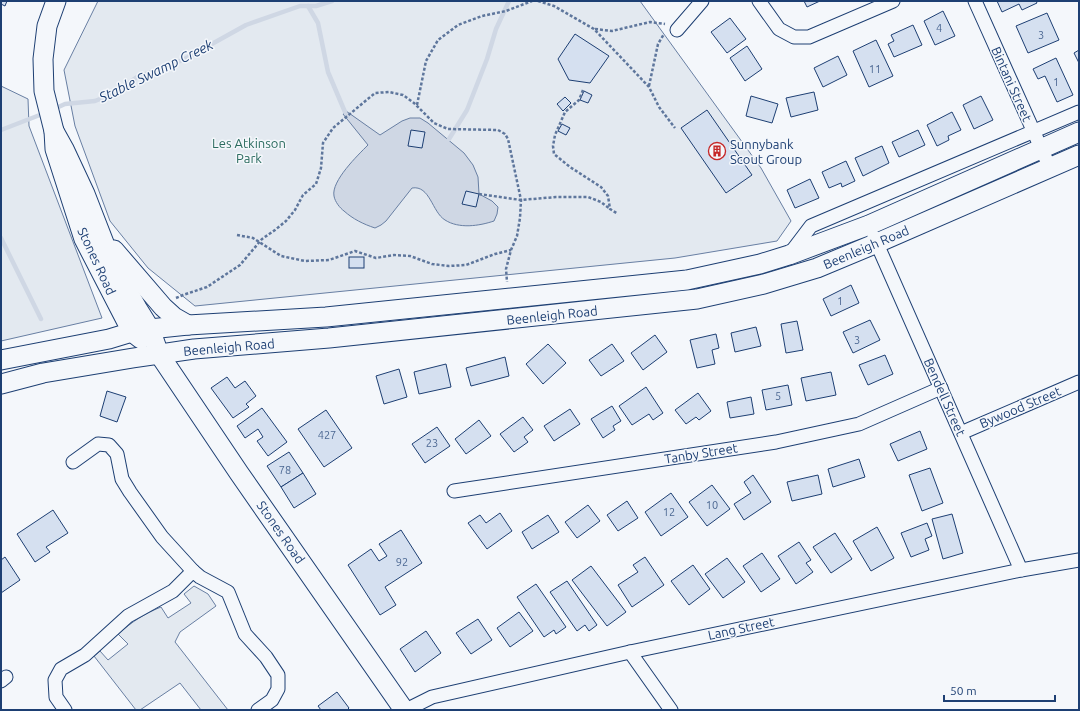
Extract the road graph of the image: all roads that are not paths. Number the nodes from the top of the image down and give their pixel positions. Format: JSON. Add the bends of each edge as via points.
{"nodes":[{"id":1,"x":56,"y":1,"type":"edge"},
{"id":2,"x":702,"y":1,"type":"edge"},
{"id":3,"x":759,"y":1,"type":"edge"},
{"id":4,"x":893,"y":1,"type":"edge"},
{"id":5,"x":975,"y":1,"type":"edge"},
{"id":6,"x":672,"y":27,"type":"road end"},
{"id":7,"x":1079,"y":112,"type":"edge"},
{"id":8,"x":54,"y":131,"type":"junction"},
{"id":9,"x":1079,"y":132,"type":"edge"},
{"id":10,"x":1037,"y":140,"type":"junction"},
{"id":11,"x":1079,"y":155,"type":"edge"},
{"id":12,"x":1050,"y":168,"type":"junction"},
{"id":13,"x":869,"y":225,"type":"junction"},
{"id":14,"x":102,"y":235,"type":"junction"},
{"id":15,"x":877,"y":243,"type":"junction"},
{"id":16,"x":789,"y":255,"type":"junction"},
{"id":17,"x":188,"y":325,"type":"junction"},
{"id":18,"x":150,"y":329,"type":"junction"},
{"id":19,"x":132,"y":332,"type":"junction"},
{"id":20,"x":159,"y":354,"type":"junction"},
{"id":21,"x":1,"y":360,"type":"edge"},
{"id":22,"x":1079,"y":382,"type":"edge"},
{"id":23,"x":1,"y":384,"type":"edge"},
{"id":24,"x":941,"y":388,"type":"junction"},
{"id":25,"x":961,"y":433,"type":"junction"},
{"id":26,"x":73,"y":462,"type":"dead end"},
{"id":27,"x":454,"y":491,"type":"dead end"},
{"id":28,"x":1079,"y":560,"type":"edge"},
{"id":29,"x":1021,"y":570,"type":"junction"},
{"id":30,"x":193,"y":571,"type":"junction"},
{"id":31,"x":630,"y":652,"type":"junction"},
{"id":32,"x":65,"y":710,"type":"edge"},
{"id":33,"x":258,"y":710,"type":"edge"},
{"id":34,"x":405,"y":710,"type":"edge"},
{"id":35,"x":671,"y":710,"type":"edge"}],
"edges":[{"from":1,"to":8,"type":"main road","name":"Stones Road","via":[[46,26],[43,59],[44,91]]},
{"from":2,"to":6,"type":"street"},
{"from":3,"to":4,"type":"street","via":[[779,29],[794,37],[809,37]]},
{"from":5,"to":10,"type":"street","name":"Bintani Street"},
{"from":7,"to":10,"type":"street","name":"Beenleigh Road"},
{"from":8,"to":14,"type":"main road","name":"Stones Road"},
{"from":8,"to":19,"type":"main road","name":"Stones Road","via":[[55,149],[84,239]]},
{"from":9,"to":10,"type":"main road","name":"Beenleigh Road"},
{"from":10,"to":12,"type":"street","name":"Bintani Street"},
{"from":10,"to":13,"type":"main road","name":"Beenleigh Road"},
{"from":10,"to":16,"type":"street","name":"Beenleigh Road","via":[[811,226]]},
{"from":11,"to":12,"type":"main road","name":"Beenleigh Road"},
{"from":12,"to":15,"type":"main road","name":"Beenleigh Road"},
{"from":13,"to":15,"type":"street","name":"Bendell Street"},
{"from":13,"to":16,"type":"main road","name":"Beenleigh Road"},
{"from":14,"to":17,"type":"main road","name":"Stones Road","via":[[163,306],[174,317]]},
{"from":14,"to":18,"type":"main road","name":"Stones Road","via":[[113,266]]},
{"from":15,"to":20,"type":"main road","name":"Beenleigh Road","via":[[816,268],[764,284],[697,299]]},
{"from":15,"to":24,"type":"street","name":"Bendell Street"},
{"from":16,"to":17,"type":"main road","name":"Beenleigh Road","via":[[687,280],[326,316]]},
{"from":17,"to":18,"type":"main road","name":"Beenleigh Road"},
{"from":18,"to":19,"type":"main road","name":"Beenleigh Road"},
{"from":18,"to":20,"type":"main road","name":"Stones Road"},
{"from":19,"to":20,"type":"main road","name":"Stones Road"},
{"from":19,"to":21,"type":"main road","name":"Beenleigh Road","via":[[109,339]]},
{"from":20,"to":23,"type":"main road","name":"Beenleigh Road","via":[[42,373]]},
{"from":20,"to":34,"type":"main road","name":"Stones Road"},
{"from":22,"to":25,"type":"street","name":"Bywood Street"},
{"from":24,"to":25,"type":"street","name":"Bendell Street"},
{"from":24,"to":27,"type":"street","name":"Tanby Street","via":[[858,424],[776,442]]},
{"from":25,"to":29,"type":"street","name":"Bendell Street"},
{"from":26,"to":30,"type":"street","via":[[98,444],[108,445],[117,454],[122,479],[130,492],[162,537]]},
{"from":28,"to":29,"type":"street","name":"Lang Street"},
{"from":29,"to":31,"type":"street","name":"Lang Street"},
{"from":30,"to":32,"type":"street","via":[[173,591],[128,616],[85,655],[61,669],[54,680],[56,697]]},
{"from":30,"to":33,"type":"street","via":[[228,592],[245,634],[278,675],[278,689],[272,700]]},
{"from":31,"to":34,"type":"street","name":"Lang Street","via":[[432,697]]},
{"from":31,"to":35,"type":"street"}]}
